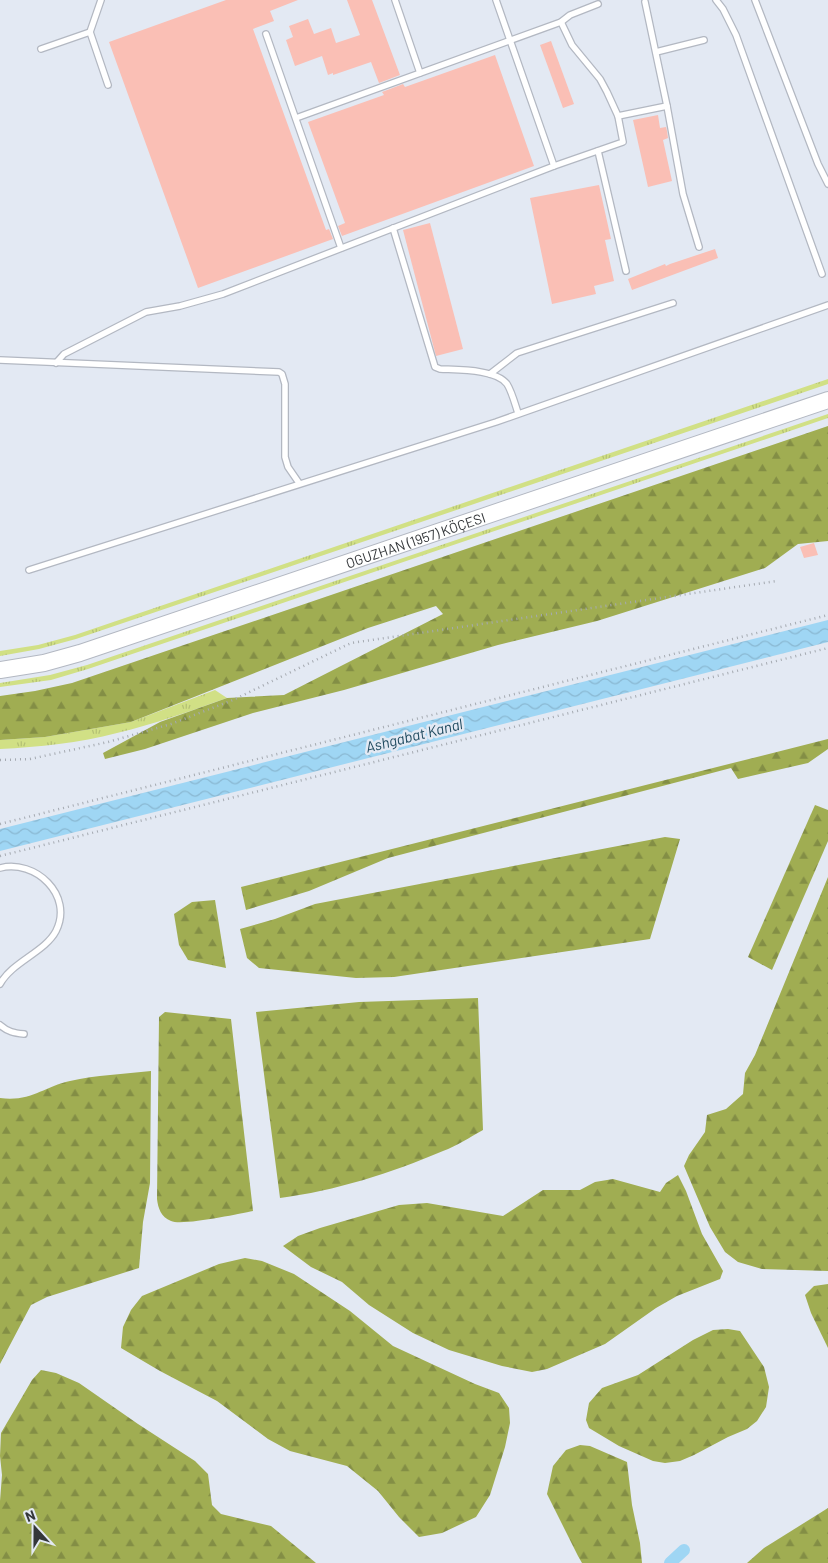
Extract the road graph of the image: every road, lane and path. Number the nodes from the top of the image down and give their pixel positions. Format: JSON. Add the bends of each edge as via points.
{"nodes":[{"id":1,"x":101,"y":0,"type":"edge"},
{"id":2,"x":395,"y":0,"type":"edge"},
{"id":3,"x":496,"y":0,"type":"edge"},
{"id":4,"x":716,"y":0,"type":"edge"},
{"id":5,"x":722,"y":0,"type":"edge"},
{"id":6,"x":755,"y":0,"type":"edge"},
{"id":7,"x":645,"y":2,"type":"dead end"},
{"id":8,"x":598,"y":4,"type":"dead end"},
{"id":9,"x":561,"y":22,"type":"junction"},
{"id":10,"x":90,"y":32,"type":"junction"},
{"id":11,"x":266,"y":34,"type":"dead end"},
{"id":12,"x":736,"y":35,"type":"junction"},
{"id":13,"x":704,"y":40,"type":"dead end"},
{"id":14,"x":509,"y":41,"type":"junction"},
{"id":15,"x":41,"y":49,"type":"dead end"},
{"id":16,"x":656,"y":52,"type":"junction"},
{"id":17,"x":420,"y":73,"type":"junction"},
{"id":18,"x":108,"y":85,"type":"dead end"},
{"id":19,"x":667,"y":106,"type":"junction"},
{"id":20,"x":618,"y":116,"type":"junction"},
{"id":21,"x":296,"y":118,"type":"junction"},
{"id":22,"x":598,"y":151,"type":"junction"},
{"id":23,"x":554,"y":166,"type":"junction"},
{"id":24,"x":828,"y":184,"type":"edge"},
{"id":25,"x":393,"y":228,"type":"junction"},
{"id":26,"x":699,"y":247,"type":"dead end"},
{"id":27,"x":341,"y":248,"type":"junction"},
{"id":28,"x":626,"y":271,"type":"dead end"},
{"id":29,"x":822,"y":274,"type":"dead end"},
{"id":30,"x":673,"y":303,"type":"dead end"},
{"id":31,"x":828,"y":305,"type":"edge"},
{"id":32,"x":0,"y":360,"type":"edge"},
{"id":33,"x":56,"y":363,"type":"junction"},
{"id":34,"x":490,"y":374,"type":"junction"},
{"id":35,"x":828,"y":400,"type":"edge"},
{"id":36,"x":518,"y":413,"type":"junction"},
{"id":37,"x":299,"y":483,"type":"junction"},
{"id":38,"x":29,"y":570,"type":"dead end"},
{"id":39,"x":777,"y":581,"type":"dead end"},
{"id":40,"x":828,"y":615,"type":"edge"},
{"id":41,"x":828,"y":648,"type":"edge"},
{"id":42,"x":0,"y":670,"type":"edge"},
{"id":43,"x":0,"y":760,"type":"edge"},
{"id":44,"x":0,"y":824,"type":"edge"},
{"id":45,"x":0,"y":856,"type":"edge"},
{"id":46,"x":0,"y":868,"type":"edge"},
{"id":47,"x":0,"y":984,"type":"edge"},
{"id":48,"x":0,"y":1025,"type":"edge"},
{"id":49,"x":24,"y":1034,"type":"dead end"}],
"edges":[{"from":1,"to":10,"type":"lane"},
{"from":2,"to":17,"type":"lane"},
{"from":3,"to":14,"type":"lane"},
{"from":4,"to":12,"type":"lane"},
{"from":5,"to":12,"type":"lane"},
{"from":6,"to":24,"type":"lane"},
{"from":7,"to":16,"type":"lane"},
{"from":8,"to":9,"type":"lane"},
{"from":9,"to":14,"type":"lane"},
{"from":9,"to":20,"type":"lane","via":[[572,45],[600,79]]},
{"from":10,"to":15,"type":"lane"},
{"from":10,"to":18,"type":"lane"},
{"from":11,"to":21,"type":"lane"},
{"from":12,"to":29,"type":"lane"},
{"from":13,"to":16,"type":"lane"},
{"from":14,"to":17,"type":"lane"},
{"from":14,"to":23,"type":"lane"},
{"from":16,"to":19,"type":"lane"},
{"from":17,"to":21,"type":"lane"},
{"from":19,"to":20,"type":"lane"},
{"from":19,"to":26,"type":"lane","via":[[683,194]]},
{"from":20,"to":22,"type":"lane","via":[[624,142]]},
{"from":21,"to":27,"type":"lane"},
{"from":22,"to":23,"type":"lane"},
{"from":22,"to":28,"type":"lane"},
{"from":23,"to":25,"type":"lane"},
{"from":25,"to":27,"type":"lane"},
{"from":25,"to":34,"type":"lane","via":[[435,366]]},
{"from":27,"to":33,"type":"lane","via":[[223,294],[146,312],[64,354]]},
{"from":30,"to":34,"type":"lane","via":[[517,352]]},
{"from":31,"to":36,"type":"lane"},
{"from":32,"to":33,"type":"lane"},
{"from":33,"to":37,"type":"lane","via":[[278,372],[285,384],[285,457]]},
{"from":34,"to":36,"type":"lane","via":[[507,384]]},
{"from":35,"to":42,"type":"main road","name":"OGUZHAN (1957) KÖÇESI","via":[[80,653]]},
{"from":36,"to":37,"type":"lane"},
{"from":37,"to":38,"type":"lane"},
{"from":39,"to":43,"type":"path","via":[[351,643],[233,700],[171,724],[30,759]]},
{"from":40,"to":44,"type":"path"},
{"from":41,"to":45,"type":"path"},
{"from":46,"to":47,"type":"lane","via":[[16,866],[43,878],[56,894],[59,908],[55,932],[10,971]]},
{"from":48,"to":49,"type":"lane","via":[[13,1033]]}]}
